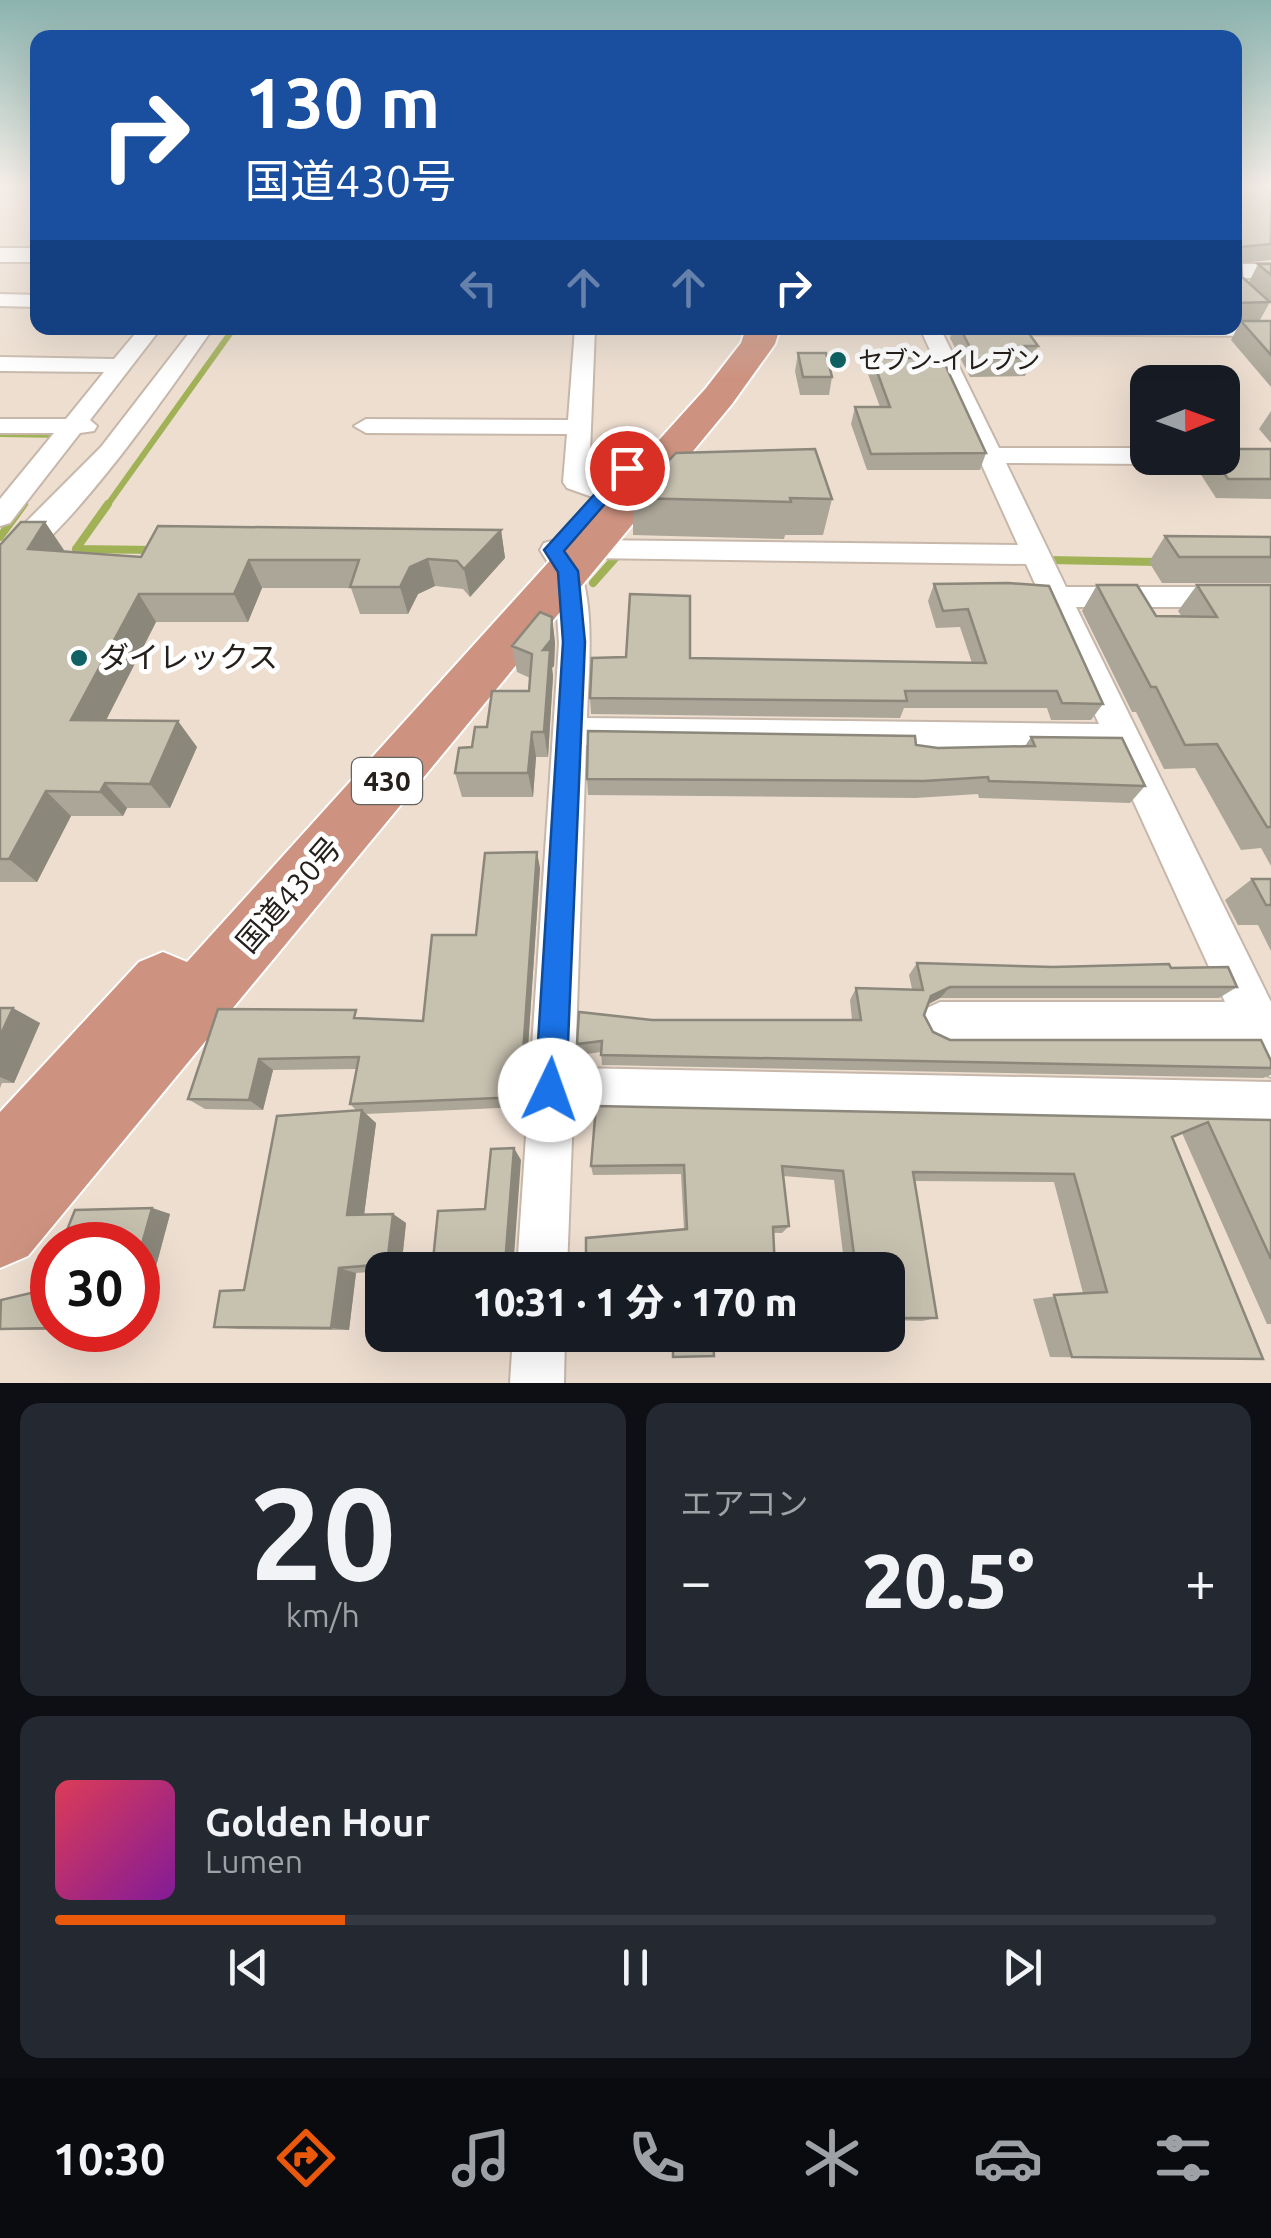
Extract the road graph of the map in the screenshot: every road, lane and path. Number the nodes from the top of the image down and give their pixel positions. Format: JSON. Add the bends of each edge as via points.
{"nodes":[{"id":1,"x":0,"y":254,"type":"edge"},
{"id":2,"x":30,"y":255,"type":"edge"},
{"id":3,"x":1242,"y":271,"type":"edge"},
{"id":4,"x":1271,"y":271,"type":"edge"},
{"id":5,"x":0,"y":300,"type":"edge"},
{"id":6,"x":30,"y":301,"type":"edge"},
{"id":7,"x":1242,"y":330,"type":"edge"},
{"id":8,"x":1271,"y":330,"type":"edge"},
{"id":9,"x":145,"y":335,"type":"edge"},
{"id":10,"x":197,"y":335,"type":"edge"},
{"id":11,"x":585,"y":335,"type":"edge"},
{"id":12,"x":732,"y":335,"type":"edge"},
{"id":13,"x":759,"y":335,"type":"edge"},
{"id":14,"x":934,"y":335,"type":"edge"},
{"id":15,"x":0,"y":364,"type":"edge"},
{"id":16,"x":120,"y":366,"type":"junction"},
{"id":17,"x":0,"y":426,"type":"edge"},
{"id":18,"x":366,"y":426,"type":"dead end"},
{"id":19,"x":133,"y":427,"type":"junction"},
{"id":20,"x":578,"y":427,"type":"junction"},
{"id":21,"x":74,"y":430,"type":"junction"},
{"id":22,"x":990,"y":455,"type":"junction"},
{"id":23,"x":1130,"y":456,"type":"edge"},
{"id":24,"x":618,"y":497,"type":"junction"},
{"id":25,"x":0,"y":518,"type":"edge"},
{"id":26,"x":568,"y":553,"type":"junction"},
{"id":27,"x":5,"y":555,"type":"edge"},
{"id":28,"x":1036,"y":555,"type":"junction"},
{"id":29,"x":1056,"y":597,"type":"junction"},
{"id":30,"x":1271,"y":598,"type":"edge"},
{"id":31,"x":572,"y":730,"type":"junction"},
{"id":32,"x":1122,"y":738,"type":"junction"},
{"id":33,"x":940,"y":1024,"type":"dead end"},
{"id":34,"x":1266,"y":1034,"type":"edge"},
{"id":35,"x":550,"y":1090,"type":"junction"},
{"id":36,"x":1271,"y":1105,"type":"edge"},
{"id":37,"x":0,"y":1168,"type":"edge"},
{"id":38,"x":0,"y":1228,"type":"edge"},
{"id":39,"x":543,"y":1252,"type":"edge"}],
"edges":[{"from":1,"to":2,"type":"street"},
{"from":3,"to":4,"type":"street"},
{"from":5,"to":6,"type":"street"},
{"from":7,"to":8,"type":"street"},
{"from":9,"to":16,"type":"street"},
{"from":10,"to":19,"type":"street"},
{"from":11,"to":20,"type":"street"},
{"from":12,"to":24,"type":"highway","name":"国道430号","number":"430"},
{"from":13,"to":24,"type":"highway","name":"国道430号","number":"430","via":[[742,367]]},
{"from":14,"to":22,"type":"street"},
{"from":15,"to":16,"type":"street"},
{"from":16,"to":21,"type":"street"},
{"from":17,"to":21,"type":"street"},
{"from":18,"to":20,"type":"street"},
{"from":19,"to":21,"type":"street"},
{"from":19,"to":27,"type":"street","via":[[71,502]]},
{"from":20,"to":24,"type":"street","via":[[576,482]]},
{"from":21,"to":25,"type":"street"},
{"from":22,"to":23,"type":"street"},
{"from":22,"to":28,"type":"street"},
{"from":24,"to":26,"type":"highway","name":"国道430号","number":"430"},
{"from":26,"to":28,"type":"street"},
{"from":26,"to":31,"type":"street"},
{"from":26,"to":37,"type":"highway","name":"国道430号","number":"430"},
{"from":26,"to":38,"type":"highway","name":"国道430号","number":"430"},
{"from":28,"to":29,"type":"street"},
{"from":29,"to":30,"type":"street"},
{"from":29,"to":32,"type":"street"},
{"from":31,"to":32,"type":"street"},
{"from":31,"to":35,"type":"street"},
{"from":32,"to":34,"type":"street"},
{"from":33,"to":34,"type":"street"},
{"from":35,"to":36,"type":"street"},
{"from":35,"to":39,"type":"street"}]}
